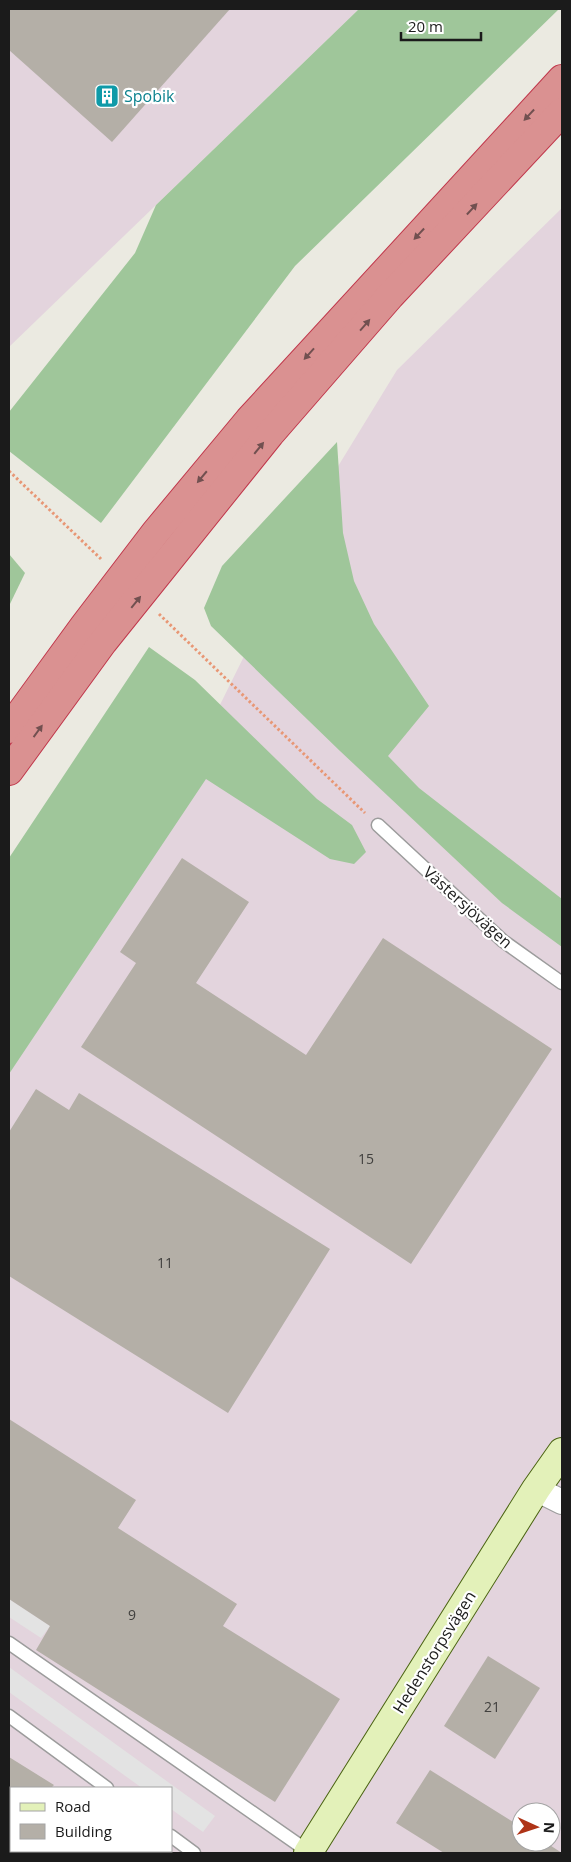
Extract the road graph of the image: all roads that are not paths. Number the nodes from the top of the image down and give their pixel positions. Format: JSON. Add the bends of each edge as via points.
{"nodes":[{"id":1,"x":562,"y":79,"type":"edge"},
{"id":2,"x":562,"y":112,"type":"edge"},
{"id":3,"x":9,"y":728,"type":"edge"},
{"id":4,"x":9,"y":771,"type":"edge"},
{"id":5,"x":378,"y":825,"type":"road end"},
{"id":6,"x":562,"y":983,"type":"edge"},
{"id":7,"x":562,"y":1452,"type":"edge"},
{"id":8,"x":536,"y":1488,"type":"junction"},
{"id":9,"x":562,"y":1502,"type":"edge"},
{"id":10,"x":9,"y":1643,"type":"edge"},
{"id":11,"x":9,"y":1716,"type":"edge"},
{"id":12,"x":90,"y":1784,"type":"edge"},
{"id":13,"x":103,"y":1787,"type":"edge"},
{"id":14,"x":172,"y":1837,"type":"edge"},
{"id":15,"x":309,"y":1852,"type":"edge"},
{"id":16,"x":194,"y":1853,"type":"edge"}],
"edges":[{"from":1,"to":3,"type":"highway","one_way":true,"via":[[249,420],[155,533]]},
{"from":4,"to":2,"type":"highway","one_way":true,"via":[[103,642],[270,434],[390,296]]},
{"from":5,"to":6,"type":"lane","name":"Västersjövägen","via":[[503,941]]},
{"from":7,"to":8,"type":"street","name":"Hedenstorpsvägen"},
{"from":8,"to":9,"type":"street"},
{"from":8,"to":15,"type":"street","name":"Hedenstorpsvägen"},
{"from":10,"to":15,"type":"lane"},
{"from":11,"to":12,"type":"lane"},
{"from":12,"to":13,"type":"lane"},
{"from":14,"to":16,"type":"lane"}]}
